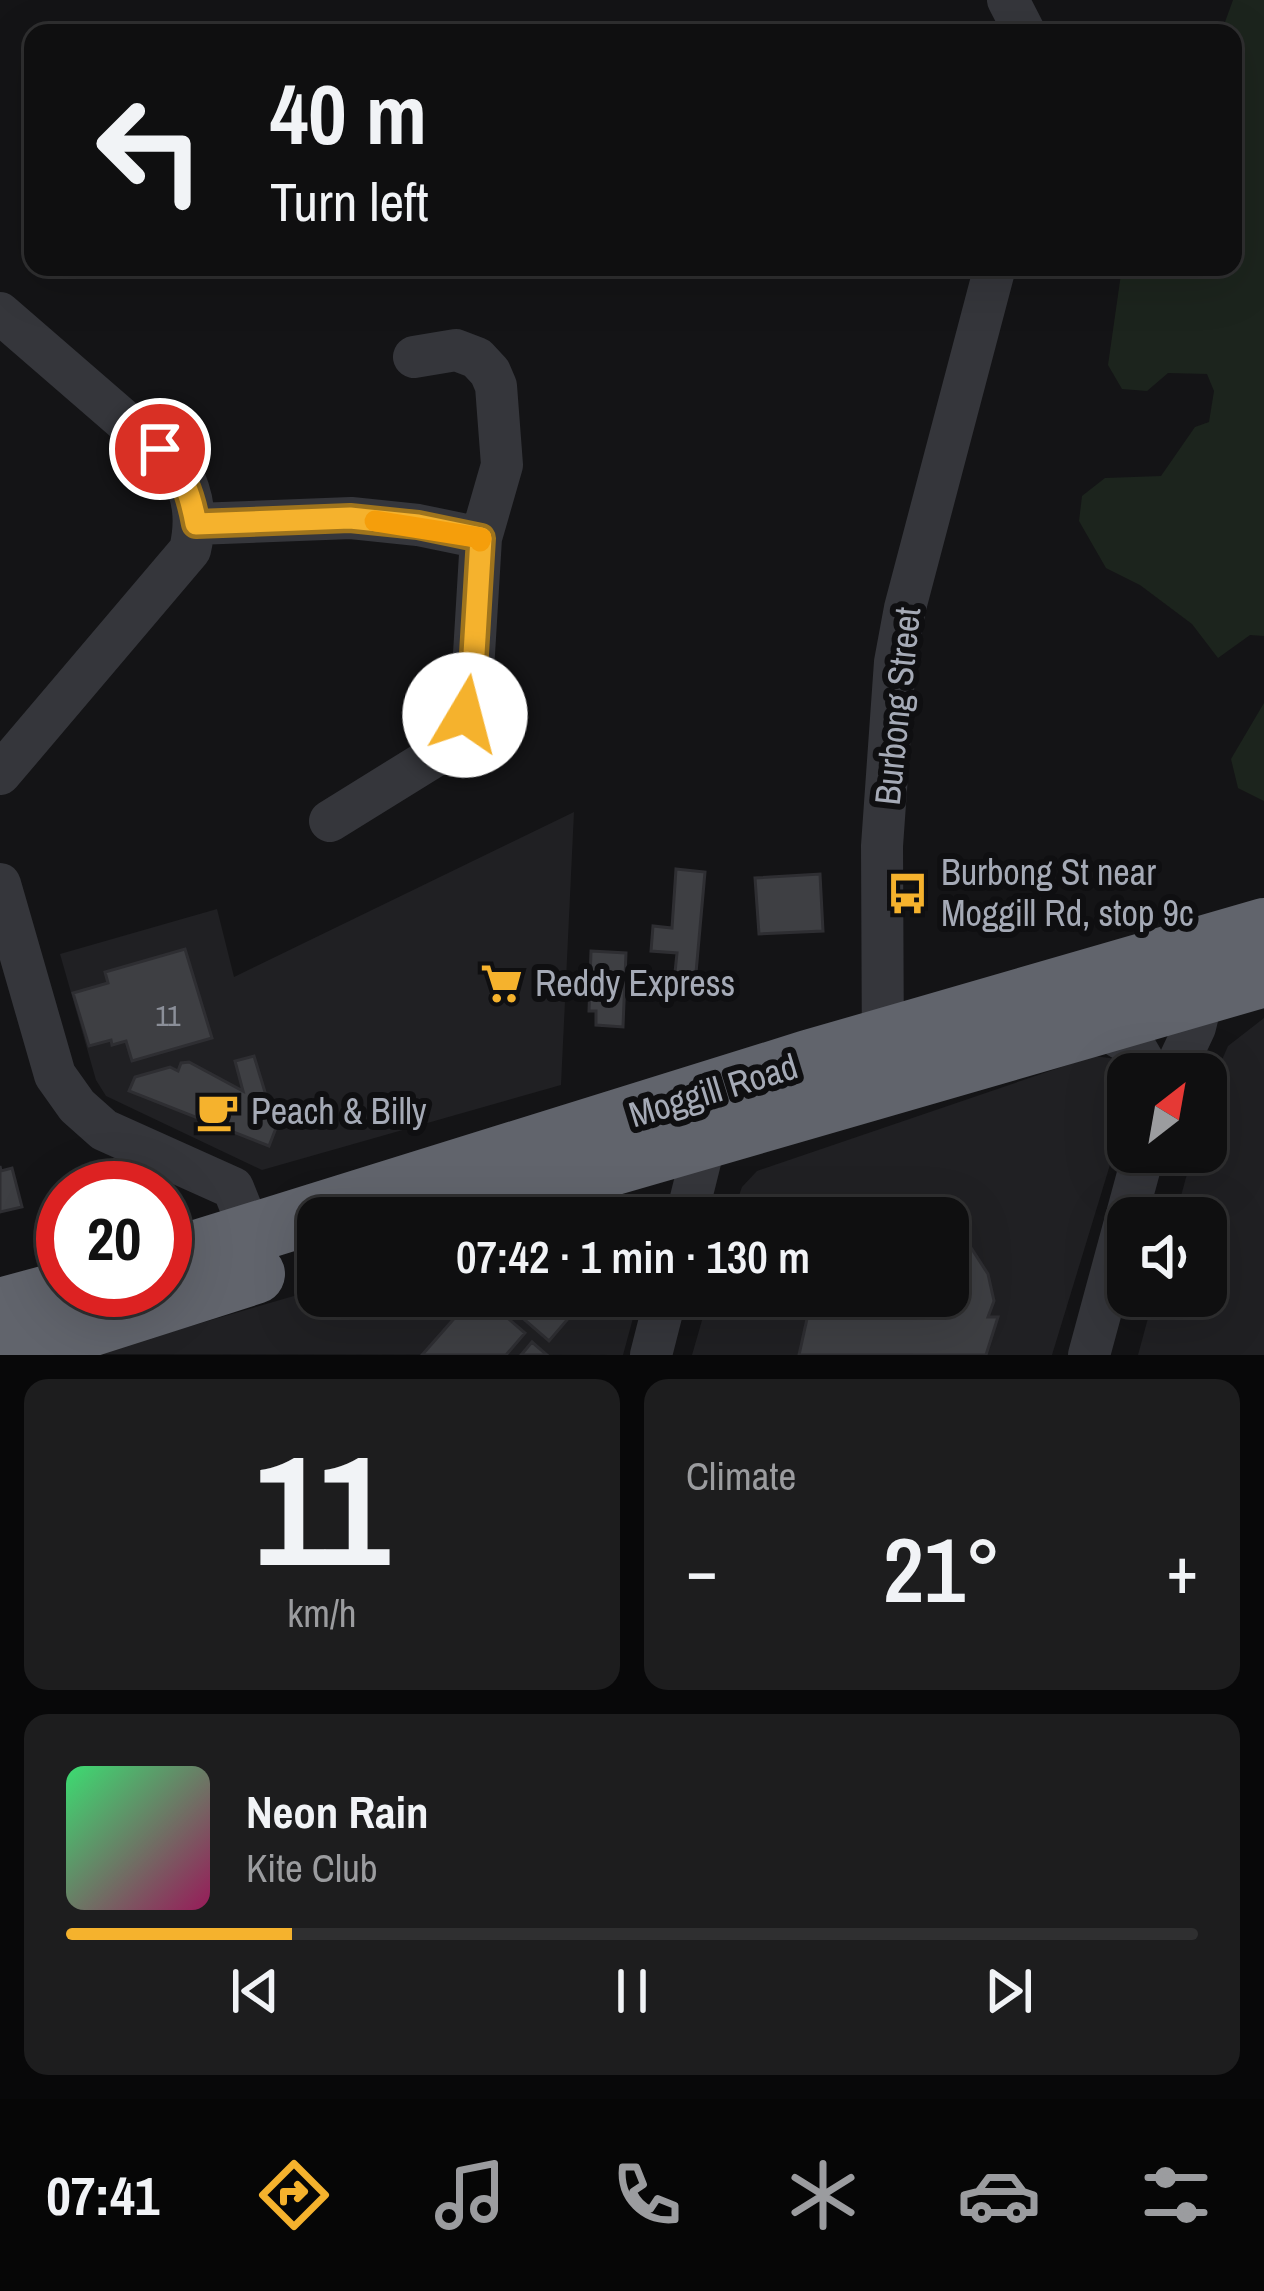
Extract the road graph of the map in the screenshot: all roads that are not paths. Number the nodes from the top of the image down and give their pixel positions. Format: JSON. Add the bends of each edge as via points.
{"nodes":[{"id":1,"x":993,"y":276,"type":"edge"},
{"id":2,"x":0,"y":314,"type":"edge"},
{"id":3,"x":415,"y":357,"type":"dead end"},
{"id":4,"x":196,"y":524,"type":"junction"},
{"id":5,"x":481,"y":538,"type":"junction"},
{"id":6,"x":0,"y":774,"type":"edge"},
{"id":7,"x":330,"y":821,"type":"dead end"},
{"id":8,"x":0,"y":884,"type":"edge"},
{"id":9,"x":1264,"y":902,"type":"edge"},
{"id":10,"x":1264,"y":928,"type":"edge"},
{"id":11,"x":1196,"y":973,"type":"junction"},
{"id":12,"x":1264,"y":977,"type":"edge"},
{"id":13,"x":1099,"y":1025,"type":"junction"},
{"id":14,"x":1139,"y":1053,"type":"edge"},
{"id":15,"x":1183,"y":1053,"type":"edge"},
{"id":16,"x":883,"y":1062,"type":"junction"},
{"id":17,"x":706,"y":1138,"type":"junction"},
{"id":18,"x":1138,"y":1173,"type":"edge"},
{"id":19,"x":505,"y":1197,"type":"edge"},
{"id":20,"x":691,"y":1197,"type":"edge"},
{"id":21,"x":250,"y":1233,"type":"junction"},
{"id":22,"x":192,"y":1251,"type":"edge"},
{"id":23,"x":297,"y":1260,"type":"edge"},
{"id":24,"x":36,"y":1315,"type":"edge"},
{"id":25,"x":661,"y":1317,"type":"edge"},
{"id":26,"x":5,"y":1340,"type":"edge"},
{"id":27,"x":651,"y":1355,"type":"edge"},
{"id":28,"x":1089,"y":1355,"type":"edge"}],
"edges":[{"from":1,"to":16,"type":"street","name":"Burbong Street","via":[[895,662],[882,846]]},
{"from":2,"to":4,"type":"street","via":[[180,469]]},
{"from":3,"to":5,"type":"street","via":[[456,350],[477,358],[496,386],[502,465]]},
{"from":4,"to":5,"type":"street","via":[[350,518]]},
{"from":4,"to":6,"type":"street","via":[[190,550]]},
{"from":5,"to":7,"type":"street","via":[[472,687],[457,734],[401,780]]},
{"from":8,"to":21,"type":"street","via":[[56,1075],[77,1106],[104,1130],[233,1189]]},
{"from":9,"to":11,"type":"highway"},
{"from":10,"to":11,"type":"highway","name":"Moggill Road"},
{"from":11,"to":12,"type":"highway","name":"Moggill Road"},
{"from":11,"to":13,"type":"highway","name":"Moggill Road"},
{"from":11,"to":15,"type":"street","via":[[1195,1027]]},
{"from":11,"to":16,"type":"highway","name":"Moggill Road"},
{"from":13,"to":14,"type":"street"},
{"from":13,"to":16,"type":"highway","name":"Moggill Road"},
{"from":16,"to":17,"type":"highway","name":"Moggill Road"},
{"from":16,"to":21,"type":"highway","name":"Moggill Road"},
{"from":17,"to":19,"type":"highway","name":"Moggill Road"},
{"from":17,"to":20,"type":"street"},
{"from":18,"to":28,"type":"street"},
{"from":21,"to":22,"type":"highway","name":"Moggill Road"},
{"from":23,"to":26,"type":"highway"},
{"from":24,"to":26,"type":"highway"},
{"from":25,"to":27,"type":"street"}]}
